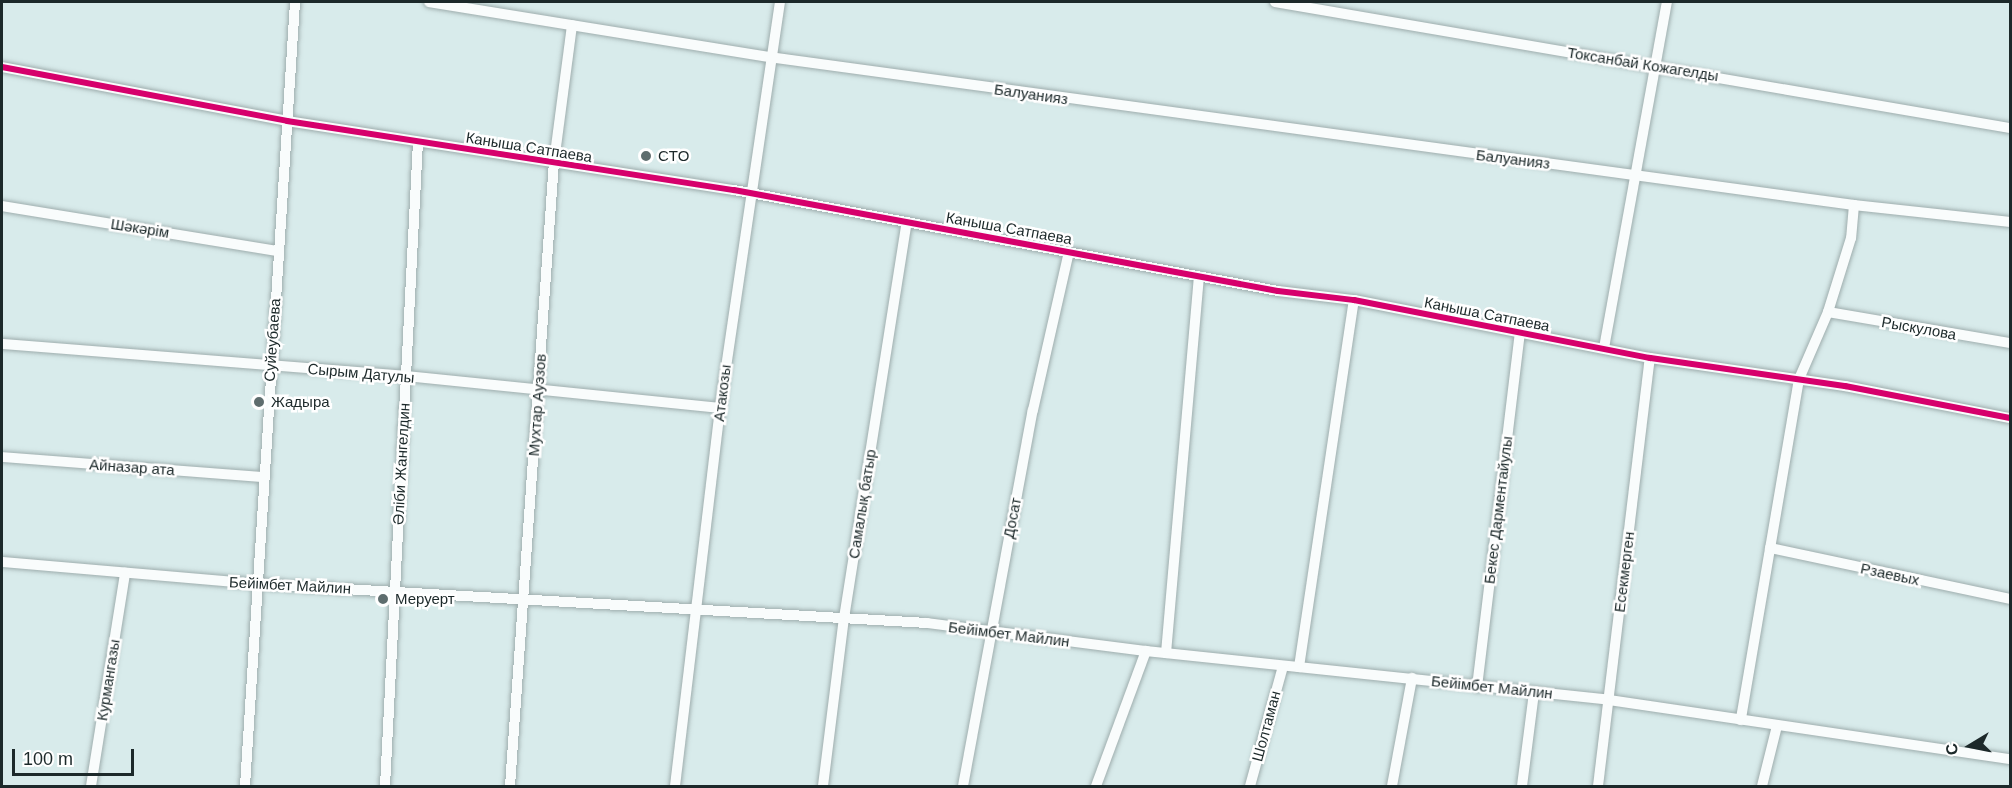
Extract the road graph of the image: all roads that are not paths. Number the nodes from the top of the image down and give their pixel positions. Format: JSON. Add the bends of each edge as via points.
{"nodes":[{"id":1,"x":295,"y":2,"type":"edge"},
{"id":2,"x":429,"y":2,"type":"edge"},
{"id":3,"x":780,"y":2,"type":"edge"},
{"id":4,"x":1275,"y":2,"type":"edge"},
{"id":5,"x":1667,"y":2,"type":"edge"},
{"id":6,"x":572,"y":25,"type":"junction"},
{"id":7,"x":769,"y":57,"type":"junction"},
{"id":8,"x":2,"y":67,"type":"edge"},
{"id":9,"x":1656,"y":67,"type":"junction"},
{"id":10,"x":287,"y":121,"type":"junction"},
{"id":11,"x":2010,"y":128,"type":"edge"},
{"id":12,"x":418,"y":142,"type":"junction"},
{"id":13,"x":554,"y":162,"type":"junction"},
{"id":14,"x":1635,"y":174,"type":"junction"},
{"id":15,"x":749,"y":193,"type":"junction"},
{"id":16,"x":1854,"y":205,"type":"junction"},
{"id":17,"x":2,"y":206,"type":"edge"},
{"id":18,"x":907,"y":222,"type":"junction"},
{"id":19,"x":2010,"y":222,"type":"edge"},
{"id":20,"x":278,"y":251,"type":"junction"},
{"id":21,"x":1069,"y":252,"type":"junction"},
{"id":22,"x":1199,"y":276,"type":"junction"},
{"id":23,"x":1354,"y":300,"type":"junction"},
{"id":24,"x":1828,"y":312,"type":"junction"},
{"id":25,"x":1520,"y":333,"type":"junction"},
{"id":26,"x":2010,"y":343,"type":"edge"},
{"id":27,"x":2,"y":344,"type":"edge"},
{"id":28,"x":1604,"y":348,"type":"junction"},
{"id":29,"x":1650,"y":358,"type":"junction"},
{"id":30,"x":271,"y":365,"type":"junction"},
{"id":31,"x":406,"y":376,"type":"junction"},
{"id":32,"x":1799,"y":379,"type":"junction"},
{"id":33,"x":538,"y":390,"type":"junction"},
{"id":34,"x":720,"y":408,"type":"junction"},
{"id":35,"x":2010,"y":418,"type":"edge"},
{"id":36,"x":2,"y":457,"type":"edge"},
{"id":37,"x":263,"y":477,"type":"junction"},
{"id":38,"x":1770,"y":548,"type":"junction"},
{"id":39,"x":2,"y":562,"type":"edge"},
{"id":40,"x":125,"y":573,"type":"junction"},
{"id":41,"x":259,"y":584,"type":"junction"},
{"id":42,"x":395,"y":591,"type":"junction"},
{"id":43,"x":524,"y":599,"type":"junction"},
{"id":44,"x":2010,"y":599,"type":"edge"},
{"id":45,"x":695,"y":609,"type":"junction"},
{"id":46,"x":844,"y":618,"type":"junction"},
{"id":47,"x":990,"y":631,"type":"junction"},
{"id":48,"x":1146,"y":651,"type":"junction"},
{"id":49,"x":1166,"y":653,"type":"junction"},
{"id":50,"x":1283,"y":666,"type":"junction"},
{"id":51,"x":1299,"y":667,"type":"junction"},
{"id":52,"x":1412,"y":678,"type":"junction"},
{"id":53,"x":1477,"y":687,"type":"junction"},
{"id":54,"x":1534,"y":692,"type":"junction"},
{"id":55,"x":1609,"y":700,"type":"junction"},
{"id":56,"x":1741,"y":720,"type":"junction"},
{"id":57,"x":1777,"y":726,"type":"junction"},
{"id":58,"x":2010,"y":759,"type":"edge"},
{"id":59,"x":91,"y":786,"type":"edge"},
{"id":60,"x":245,"y":786,"type":"edge"},
{"id":61,"x":384,"y":786,"type":"edge"},
{"id":62,"x":510,"y":786,"type":"edge"},
{"id":63,"x":675,"y":786,"type":"edge"},
{"id":64,"x":823,"y":786,"type":"edge"},
{"id":65,"x":963,"y":786,"type":"edge"},
{"id":66,"x":1096,"y":786,"type":"edge"},
{"id":67,"x":1250,"y":786,"type":"edge"},
{"id":68,"x":1392,"y":786,"type":"edge"},
{"id":69,"x":1522,"y":786,"type":"edge"},
{"id":70,"x":1598,"y":786,"type":"edge"},
{"id":71,"x":1762,"y":786,"type":"edge"}],
"edges":[{"from":1,"to":10,"type":"street","name":"Суйеубаева"},
{"from":2,"to":6,"type":"street","name":"Балуанияз"},
{"from":3,"to":7,"type":"street","name":"Атакозы"},
{"from":4,"to":9,"type":"street","name":"Токсанбай Кожагелды"},
{"from":5,"to":9,"type":"street"},
{"from":6,"to":7,"type":"street","name":"Балуанияз"},
{"from":6,"to":13,"type":"street","name":"Мухтар Ауэзов"},
{"from":7,"to":14,"type":"street","name":"Балуанияз"},
{"from":7,"to":15,"type":"street","name":"Атакозы"},
{"from":8,"to":10,"type":"street","name":"Каныша Сатпаева"},
{"from":9,"to":11,"type":"street","name":"Токсанбай Кожагелды"},
{"from":9,"to":14,"type":"street"},
{"from":10,"to":12,"type":"street","name":"Каныша Сатпаева"},
{"from":10,"to":20,"type":"street","name":"Суйеубаева"},
{"from":12,"to":13,"type":"street","name":"Каныша Сатпаева"},
{"from":12,"to":31,"type":"street","name":"Әліби Жангелдин"},
{"from":13,"to":15,"type":"street","name":"Каныша Сатпаева"},
{"from":13,"to":33,"type":"street","name":"Мухтар Ауэзов"},
{"from":14,"to":16,"type":"street","name":"Балуанияз"},
{"from":14,"to":28,"type":"street"},
{"from":15,"to":18,"type":"street","name":"Каныша Сатпаева"},
{"from":15,"to":34,"type":"street","name":"Атакозы"},
{"from":16,"to":19,"type":"street"},
{"from":16,"to":24,"type":"street","via":[[1851,238]]},
{"from":17,"to":20,"type":"street","name":"Шәкәрім"},
{"from":18,"to":21,"type":"street","name":"Каныша Сатпаева"},
{"from":18,"to":46,"type":"street","name":"Самалық батыр"},
{"from":20,"to":30,"type":"street","name":"Суйеубаева"},
{"from":21,"to":22,"type":"street","name":"Каныша Сатпаева"},
{"from":21,"to":47,"type":"street","name":"Досат","via":[[1033,410]]},
{"from":22,"to":23,"type":"street","name":"Каныша Сатпаева"},
{"from":22,"to":49,"type":"street"},
{"from":23,"to":25,"type":"street","name":"Каныша Сатпаева"},
{"from":23,"to":51,"type":"street"},
{"from":24,"to":26,"type":"street","name":"Рыскулова"},
{"from":24,"to":32,"type":"street"},
{"from":25,"to":28,"type":"street","name":"Каныша Сатпаева"},
{"from":25,"to":53,"type":"street","name":"Бекес Дарментайулы"},
{"from":27,"to":30,"type":"street","name":"Сырым Датулы"},
{"from":28,"to":29,"type":"street","name":"Каныша Сатпаева"},
{"from":29,"to":32,"type":"street","name":"Каныша Сатпаева"},
{"from":29,"to":55,"type":"street","name":"Eсекмерген"},
{"from":30,"to":31,"type":"street","name":"Сырым Датулы"},
{"from":30,"to":37,"type":"street","name":"Суйеубаева"},
{"from":31,"to":33,"type":"street","name":"Сырым Датулы"},
{"from":31,"to":42,"type":"street","name":"Әліби Жангелдин"},
{"from":32,"to":35,"type":"street","name":"Каныша Сатпаева"},
{"from":32,"to":38,"type":"street"},
{"from":33,"to":34,"type":"street","name":"Сырым Датулы"},
{"from":33,"to":43,"type":"street","name":"Мухтар Ауэзов"},
{"from":34,"to":45,"type":"street","name":"Атакозы"},
{"from":36,"to":37,"type":"street","name":"Айназар ата"},
{"from":37,"to":41,"type":"street","name":"Суйеубаева"},
{"from":38,"to":44,"type":"street","name":"Рзаевых"},
{"from":38,"to":56,"type":"street"},
{"from":39,"to":40,"type":"street","name":"Бейімбет Майлин"},
{"from":40,"to":41,"type":"street","name":"Бейімбет Майлин"},
{"from":40,"to":59,"type":"street","name":"Курмангазы"},
{"from":41,"to":42,"type":"street","name":"Бейімбет Майлин"},
{"from":41,"to":60,"type":"street","name":"Суйеубаева"},
{"from":42,"to":43,"type":"street","name":"Бейімбет Майлин"},
{"from":42,"to":61,"type":"street","name":"Әліби Жангелдин"},
{"from":43,"to":45,"type":"street","name":"Бейімбет Майлин"},
{"from":43,"to":62,"type":"street","name":"Мухтар Ауэзов"},
{"from":45,"to":46,"type":"street","name":"Бейімбет Майлин"},
{"from":45,"to":63,"type":"street","name":"Атакозы"},
{"from":46,"to":47,"type":"street","name":"Бейімбет Майлин"},
{"from":46,"to":64,"type":"street","name":"Самалық батыр"},
{"from":47,"to":48,"type":"street","name":"Бейімбет Майлин"},
{"from":47,"to":65,"type":"street","name":"Досат"},
{"from":48,"to":49,"type":"street","name":"Бейімбет Майлин"},
{"from":48,"to":66,"type":"street"},
{"from":49,"to":50,"type":"street","name":"Бейімбет Майлин"},
{"from":50,"to":51,"type":"street","name":"Бейімбет Майлин"},
{"from":50,"to":67,"type":"street","name":"Шолтаман"},
{"from":51,"to":52,"type":"street","name":"Бейімбет Майлин"},
{"from":52,"to":53,"type":"street","name":"Бейімбет Майлин"},
{"from":52,"to":68,"type":"street"},
{"from":53,"to":54,"type":"street","name":"Бейімбет Майлин"},
{"from":54,"to":55,"type":"street","name":"Бейімбет Майлин"},
{"from":54,"to":69,"type":"street"},
{"from":55,"to":56,"type":"street","name":"Бейімбет Майлин"},
{"from":55,"to":70,"type":"street","name":"Eсекмерген"},
{"from":56,"to":57,"type":"street","name":"Бейімбет Майлин"},
{"from":57,"to":58,"type":"street","name":"Бейімбет Майлин"},
{"from":57,"to":71,"type":"street"}]}
